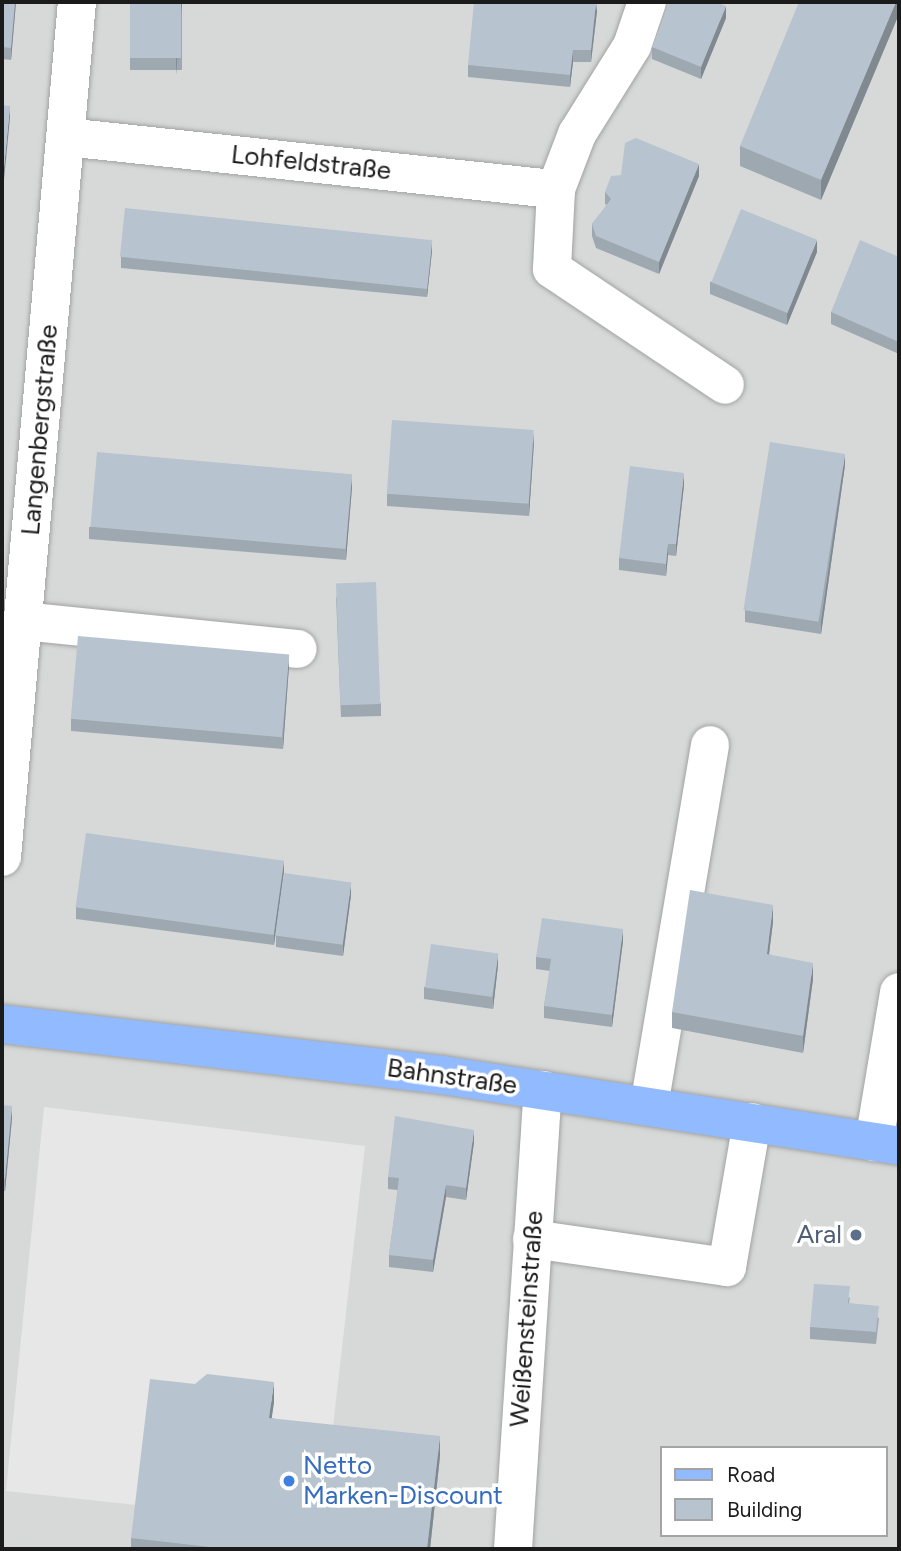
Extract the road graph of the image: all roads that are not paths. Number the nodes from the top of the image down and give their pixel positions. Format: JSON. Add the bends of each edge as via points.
{"nodes":[{"id":1,"x":77,"y":2,"type":"edge"},
{"id":2,"x":647,"y":2,"type":"edge"},
{"id":3,"x":66,"y":138,"type":"junction"},
{"id":4,"x":556,"y":189,"type":"junction"},
{"id":5,"x":725,"y":385,"type":"dead end"},
{"id":6,"x":23,"y":621,"type":"junction"},
{"id":7,"x":298,"y":649,"type":"dead end"},
{"id":8,"x":710,"y":745,"type":"dead end"},
{"id":9,"x":2,"y":857,"type":"edge"},
{"id":10,"x":899,"y":992,"type":"edge"},
{"id":11,"x":2,"y":1024,"type":"edge"},
{"id":12,"x":543,"y":1090,"type":"junction"},
{"id":13,"x":649,"y":1106,"type":"junction"},
{"id":14,"x":752,"y":1122,"type":"junction"},
{"id":15,"x":887,"y":1144,"type":"edge"},
{"id":16,"x":532,"y":1239,"type":"junction"},
{"id":17,"x":513,"y":1549,"type":"edge"}],
"edges":[{"from":1,"to":3,"type":"street","name":"Langenbergstraße"},
{"from":2,"to":4,"type":"street","via":[[632,46],[577,134]]},
{"from":3,"to":4,"type":"street","name":"Lohfeldstraße"},
{"from":3,"to":6,"type":"street","name":"Langenbergstraße"},
{"from":4,"to":5,"type":"street","via":[[552,269]]},
{"from":6,"to":7,"type":"street"},
{"from":6,"to":9,"type":"street","name":"Langenbergstraße"},
{"from":8,"to":13,"type":"street"},
{"from":10,"to":15,"type":"street"},
{"from":11,"to":12,"type":"main road","name":"Bahnstraße"},
{"from":12,"to":13,"type":"main road","name":"Bahnstraße"},
{"from":12,"to":16,"type":"street","name":"Weißensteinstraße"},
{"from":13,"to":14,"type":"main road","name":"Bahnstraße"},
{"from":14,"to":15,"type":"main road","name":"Bahnstraße"},
{"from":14,"to":16,"type":"street","via":[[727,1267]]},
{"from":16,"to":17,"type":"street","name":"Weißensteinstraße"}]}
